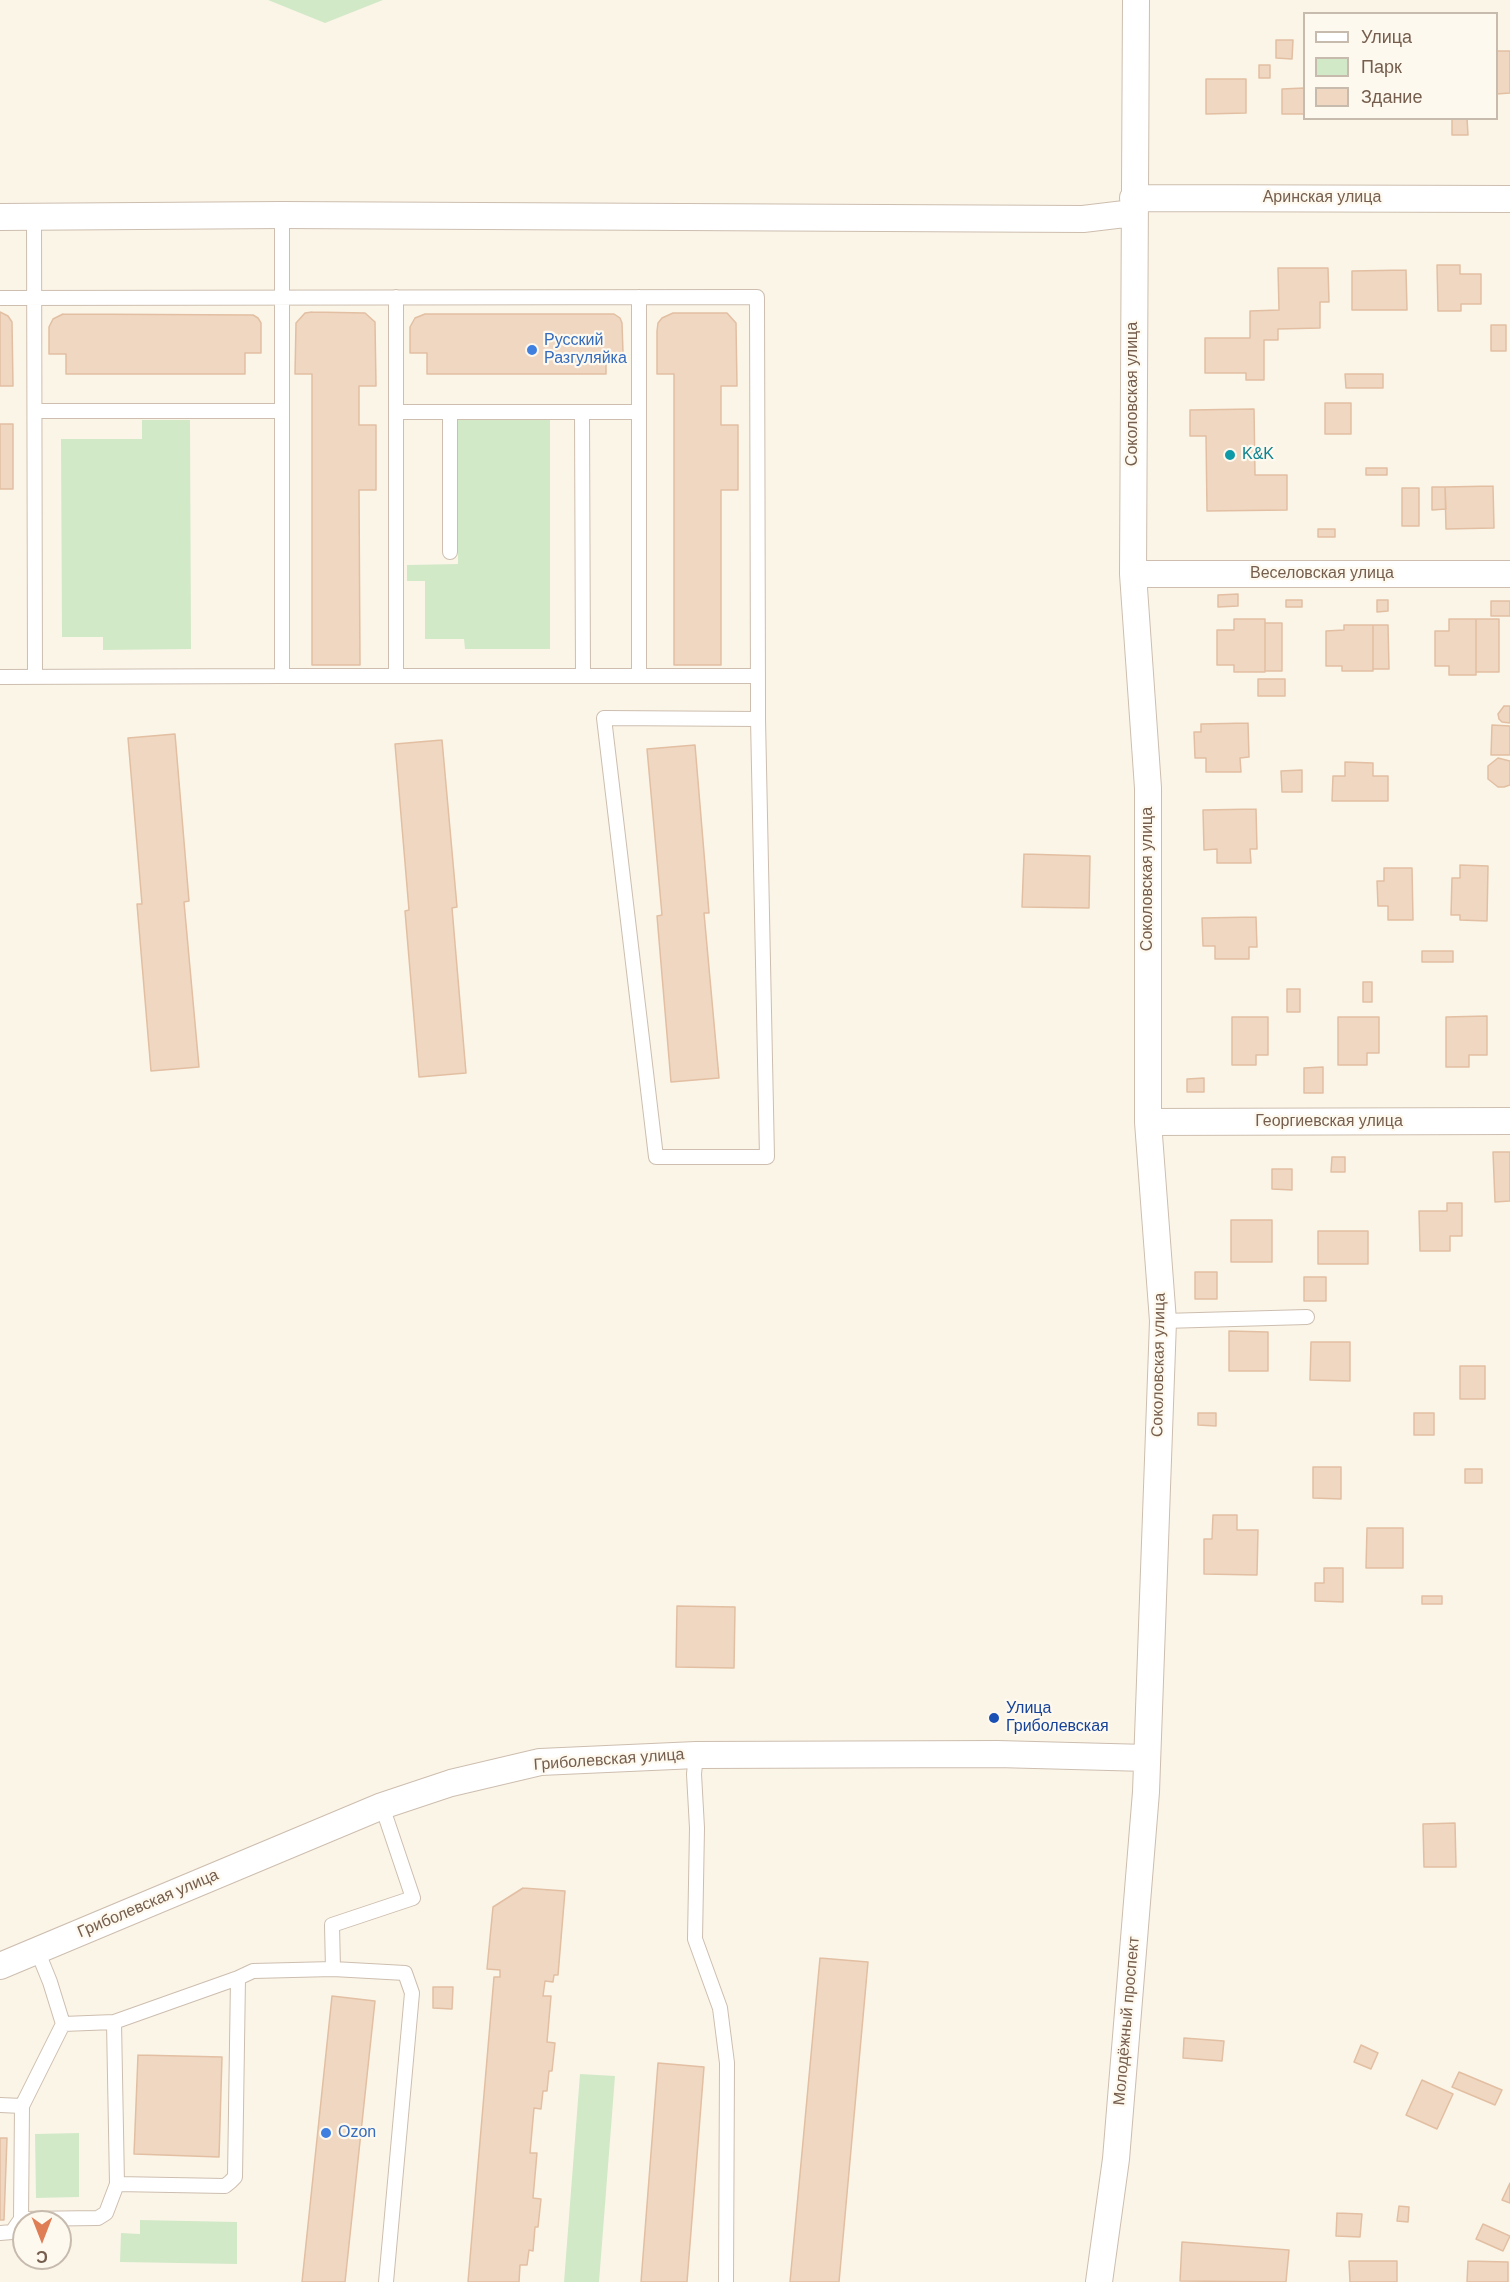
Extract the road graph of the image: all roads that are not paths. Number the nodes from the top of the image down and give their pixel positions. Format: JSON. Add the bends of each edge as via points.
{"nodes":[{"id":1,"x":1136,"y":0,"type":"edge"},
{"id":2,"x":1510,"y":199,"type":"edge"},
{"id":3,"x":1133,"y":205,"type":"junction"},
{"id":4,"x":282,"y":215,"type":"junction"},
{"id":5,"x":0,"y":217,"type":"edge"},
{"id":6,"x":34,"y":218,"type":"junction"},
{"id":7,"x":282,"y":297,"type":"junction"},
{"id":8,"x":396,"y":297,"type":"junction"},
{"id":9,"x":639,"y":297,"type":"junction"},
{"id":10,"x":0,"y":298,"type":"edge"},
{"id":11,"x":34,"y":298,"type":"junction"},
{"id":12,"x":35,"y":411,"type":"junction"},
{"id":13,"x":282,"y":411,"type":"junction"},
{"id":14,"x":396,"y":412,"type":"junction"},
{"id":15,"x":450,"y":412,"type":"junction"},
{"id":16,"x":582,"y":412,"type":"junction"},
{"id":17,"x":639,"y":412,"type":"junction"},
{"id":18,"x":450,"y":552,"type":"dead end"},
{"id":19,"x":1133,"y":574,"type":"junction"},
{"id":20,"x":1510,"y":574,"type":"edge"},
{"id":21,"x":282,"y":676,"type":"junction"},
{"id":22,"x":396,"y":676,"type":"junction"},
{"id":23,"x":583,"y":676,"type":"junction"},
{"id":24,"x":639,"y":676,"type":"junction"},
{"id":25,"x":758,"y":676,"type":"junction"},
{"id":26,"x":0,"y":677,"type":"edge"},
{"id":27,"x":35,"y":677,"type":"junction"},
{"id":28,"x":758,"y":719,"type":"junction"},
{"id":29,"x":1510,"y":1121,"type":"edge"},
{"id":30,"x":1148,"y":1122,"type":"junction"},
{"id":31,"x":1307,"y":1317,"type":"dead end"},
{"id":32,"x":1163,"y":1321,"type":"junction"},
{"id":33,"x":696,"y":1755,"type":"junction"},
{"id":34,"x":1147,"y":1758,"type":"junction"},
{"id":35,"x":382,"y":1806,"type":"junction"},
{"id":36,"x":37,"y":1950,"type":"junction"},
{"id":37,"x":0,"y":1966,"type":"edge"},
{"id":38,"x":333,"y":1969,"type":"junction"},
{"id":39,"x":238,"y":1978,"type":"junction"},
{"id":40,"x":114,"y":2022,"type":"junction"},
{"id":41,"x":63,"y":2025,"type":"junction"},
{"id":42,"x":0,"y":2105,"type":"edge"},
{"id":43,"x":22,"y":2106,"type":"junction"},
{"id":44,"x":117,"y":2184,"type":"junction"},
{"id":45,"x":21,"y":2210,"type":"edge"},
{"id":46,"x":72,"y":2218,"type":"edge"},
{"id":47,"x":386,"y":2282,"type":"edge"},
{"id":48,"x":726,"y":2282,"type":"edge"},
{"id":49,"x":1099,"y":2282,"type":"edge"}],
"edges":[{"from":1,"to":3,"type":"street","name":"Соколовская улица"},
{"from":2,"to":3,"type":"street","name":"Аринская улица"},
{"from":3,"to":4,"type":"street","name":"Аринская улица","via":[[1083,219]]},
{"from":3,"to":19,"type":"street","name":"Соколовская улица"},
{"from":4,"to":6,"type":"street","name":"Аринская улица"},
{"from":4,"to":7,"type":"lane"},
{"from":5,"to":6,"type":"street","name":"Аринская улица"},
{"from":6,"to":11,"type":"lane"},
{"from":7,"to":8,"type":"lane"},
{"from":7,"to":11,"type":"lane"},
{"from":7,"to":13,"type":"lane"},
{"from":8,"to":9,"type":"lane"},
{"from":8,"to":14,"type":"lane"},
{"from":9,"to":17,"type":"lane"},
{"from":9,"to":25,"type":"lane","via":[[757,297]]},
{"from":10,"to":11,"type":"lane"},
{"from":11,"to":12,"type":"lane"},
{"from":12,"to":13,"type":"lane"},
{"from":12,"to":27,"type":"lane"},
{"from":13,"to":21,"type":"lane"},
{"from":14,"to":15,"type":"lane"},
{"from":14,"to":22,"type":"lane"},
{"from":15,"to":16,"type":"lane"},
{"from":15,"to":18,"type":"lane"},
{"from":16,"to":17,"type":"lane"},
{"from":16,"to":23,"type":"lane"},
{"from":17,"to":24,"type":"lane"},
{"from":19,"to":20,"type":"street","name":"Веселовская улица"},
{"from":19,"to":30,"type":"street","name":"Соколовская улица","via":[[1148,788]]},
{"from":21,"to":22,"type":"lane"},
{"from":21,"to":27,"type":"lane"},
{"from":22,"to":23,"type":"lane"},
{"from":23,"to":24,"type":"lane"},
{"from":24,"to":25,"type":"lane"},
{"from":25,"to":28,"type":"lane"},
{"from":26,"to":27,"type":"lane"},
{"from":28,"to":28,"type":"lane","via":[[767,1157],[656,1157],[604,718]]},
{"from":29,"to":30,"type":"street","name":"Георгиевская улица"},
{"from":30,"to":32,"type":"street","name":"Соколовская улица"},
{"from":31,"to":32,"type":"lane"},
{"from":32,"to":34,"type":"street","name":"Соколовская улица"},
{"from":33,"to":34,"type":"street","name":"Гриболевская улица","via":[[997,1754]]},
{"from":33,"to":35,"type":"street","name":"Гриболевская улица","via":[[540,1762],[451,1783]]},
{"from":33,"to":48,"type":"lane","via":[[695,1939],[720,2008],[727,2063]]},
{"from":34,"to":49,"type":"street","name":"Молодёжный проспект","via":[[1116,2159]]},
{"from":35,"to":36,"type":"street","name":"Гриболевская улица"},
{"from":35,"to":38,"type":"lane","via":[[413,1898],[332,1925]]},
{"from":36,"to":37,"type":"street","name":"Гриболевская улица"},
{"from":36,"to":41,"type":"lane"},
{"from":38,"to":39,"type":"lane","via":[[253,1971]]},
{"from":38,"to":47,"type":"lane","via":[[405,1973],[412,1993]]},
{"from":39,"to":40,"type":"lane"},
{"from":39,"to":44,"type":"lane","via":[[235,2177],[225,2186]]},
{"from":40,"to":41,"type":"lane"},
{"from":40,"to":44,"type":"lane"},
{"from":41,"to":43,"type":"lane"},
{"from":42,"to":43,"type":"lane"},
{"from":43,"to":45,"type":"lane"},
{"from":44,"to":46,"type":"lane","via":[[106,2213],[98,2218]]}]}
